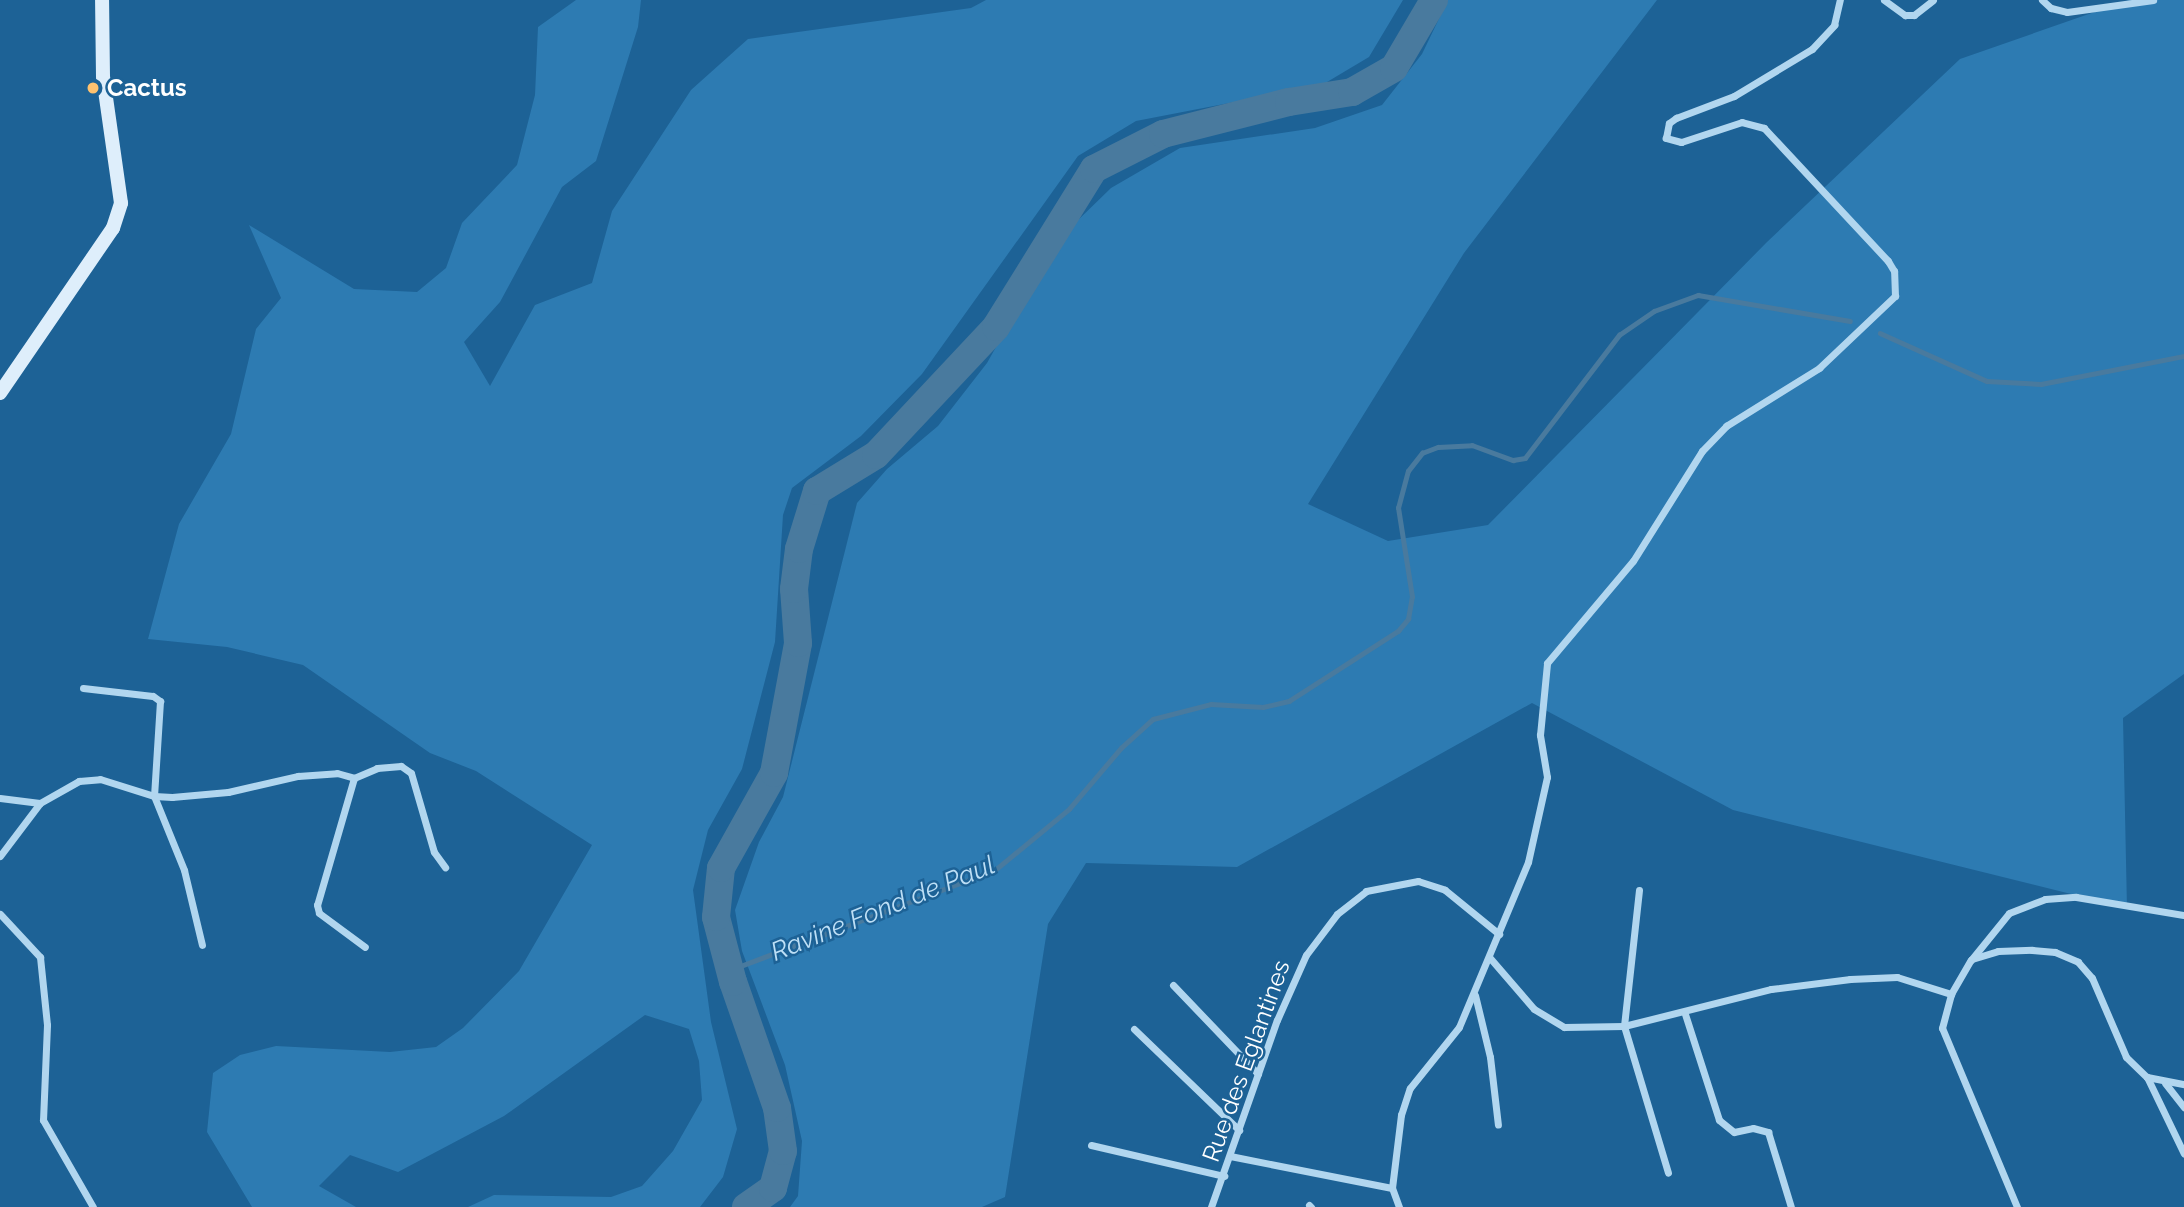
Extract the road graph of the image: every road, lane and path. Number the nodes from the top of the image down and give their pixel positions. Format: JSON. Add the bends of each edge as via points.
{"nodes":[{"id":1,"x":102,"y":0,"type":"edge"},
{"id":2,"x":1840,"y":0,"type":"edge"},
{"id":3,"x":1885,"y":0,"type":"edge"},
{"id":4,"x":1933,"y":0,"type":"edge"},
{"id":5,"x":2042,"y":0,"type":"edge"},
{"id":6,"x":2153,"y":0,"type":"edge"},
{"id":7,"x":0,"y":393,"type":"edge"},
{"id":8,"x":83,"y":688,"type":"dead end"},
{"id":9,"x":354,"y":778,"type":"junction"},
{"id":10,"x":154,"y":796,"type":"junction"},
{"id":11,"x":0,"y":798,"type":"edge"},
{"id":12,"x":40,"y":803,"type":"junction"},
{"id":13,"x":0,"y":856,"type":"edge"},
{"id":14,"x":445,"y":867,"type":"dead end"},
{"id":15,"x":1639,"y":890,"type":"dead end"},
{"id":16,"x":0,"y":914,"type":"edge"},
{"id":17,"x":2184,"y":915,"type":"edge"},
{"id":18,"x":1499,"y":934,"type":"junction"},
{"id":19,"x":202,"y":945,"type":"dead end"},
{"id":20,"x":365,"y":947,"type":"dead end"},
{"id":21,"x":1490,"y":958,"type":"junction"},
{"id":22,"x":1971,"y":960,"type":"junction"},
{"id":23,"x":1173,"y":985,"type":"dead end"},
{"id":24,"x":1951,"y":994,"type":"junction"},
{"id":25,"x":1475,"y":995,"type":"junction"},
{"id":26,"x":1685,"y":1014,"type":"junction"},
{"id":27,"x":1624,"y":1026,"type":"junction"},
{"id":28,"x":1134,"y":1029,"type":"dead end"},
{"id":29,"x":1258,"y":1074,"type":"junction"},
{"id":30,"x":2147,"y":1077,"type":"junction"},
{"id":31,"x":2165,"y":1082,"type":"junction"},
{"id":32,"x":2184,"y":1084,"type":"edge"},
{"id":33,"x":2184,"y":1107,"type":"edge"},
{"id":34,"x":1498,"y":1125,"type":"dead end"},
{"id":35,"x":1239,"y":1130,"type":"junction"},
{"id":36,"x":1091,"y":1145,"type":"dead end"},
{"id":37,"x":2184,"y":1154,"type":"edge"},
{"id":38,"x":1230,"y":1156,"type":"junction"},
{"id":39,"x":1668,"y":1173,"type":"dead end"},
{"id":40,"x":1224,"y":1176,"type":"junction"},
{"id":41,"x":1392,"y":1188,"type":"junction"},
{"id":42,"x":93,"y":1207,"type":"edge"},
{"id":43,"x":1212,"y":1207,"type":"edge"},
{"id":44,"x":1399,"y":1207,"type":"edge"},
{"id":45,"x":1791,"y":1207,"type":"edge"},
{"id":46,"x":2017,"y":1207,"type":"edge"}],
"edges":[{"from":1,"to":7,"type":"street","via":[[103,78],[121,203],[113,228]]},
{"from":2,"to":18,"type":"street","via":[[1834,25],[1812,49],[1734,96],[1676,118],[1669,123],[1666,138],[1681,142],[1742,122],[1764,128],[1888,261],[1894,271],[1895,296],[1819,369],[1726,426],[1702,451],[1633,561],[1554,652],[1542,697],[1545,788],[1528,862]]},
{"from":3,"to":4,"type":"street","via":[[1905,15],[1914,15]]},
{"from":5,"to":6,"type":"street","via":[[2067,12]]},
{"from":8,"to":10,"type":"street","via":[[153,696],[160,701]]},
{"from":9,"to":10,"type":"street","via":[[337,773],[298,776],[228,792]]},
{"from":9,"to":14,"type":"street","via":[[377,768],[401,766],[411,773],[434,852]]},
{"from":9,"to":20,"type":"street","via":[[317,905],[318,913]]},
{"from":10,"to":12,"type":"street","via":[[100,779],[79,782]]},
{"from":10,"to":19,"type":"street","via":[[184,870]]},
{"from":11,"to":12,"type":"street"},
{"from":12,"to":13,"type":"street"},
{"from":15,"to":27,"type":"street"},
{"from":16,"to":42,"type":"street","via":[[40,957],[47,1025],[43,1120]]},
{"from":17,"to":22,"type":"street","via":[[2076,897],[2045,899],[2009,913]]},
{"from":18,"to":21,"type":"street"},
{"from":18,"to":29,"type":"street","name":"Rue des Eglantines","via":[[1446,890],[1418,881],[1366,891],[1337,915],[1306,955]]},
{"from":21,"to":25,"type":"street"},
{"from":21,"to":27,"type":"street","via":[[1534,1009],[1564,1027]]},
{"from":22,"to":24,"type":"street"},
{"from":22,"to":30,"type":"street","via":[[1998,951],[2032,950],[2055,952],[2078,962],[2092,978],[2126,1057]]},
{"from":23,"to":29,"type":"street"},
{"from":24,"to":26,"type":"street","via":[[1897,977],[1850,979],[1771,989]]},
{"from":24,"to":46,"type":"street","via":[[1942,1028]]},
{"from":25,"to":34,"type":"street","via":[[1490,1057]]},
{"from":25,"to":41,"type":"street","via":[[1445,1047],[1424,1066],[1410,1088]]},
{"from":26,"to":27,"type":"street"},
{"from":26,"to":45,"type":"street","via":[[1718,1120],[1734,1132],[1753,1128],[1772,1138]]},
{"from":27,"to":39,"type":"street"},
{"from":28,"to":35,"type":"street"},
{"from":29,"to":35,"type":"street","name":"Rue des Eglantines"},
{"from":30,"to":31,"type":"street"},
{"from":30,"to":37,"type":"street"},
{"from":31,"to":32,"type":"street"},
{"from":31,"to":33,"type":"street"},
{"from":35,"to":38,"type":"street","name":"Rue des Eglantines"},
{"from":36,"to":40,"type":"street"},
{"from":38,"to":40,"type":"street","name":"Rue des Eglantines"},
{"from":38,"to":41,"type":"street"},
{"from":40,"to":43,"type":"street","name":"Rue des Eglantines"},
{"from":41,"to":44,"type":"street"}]}
